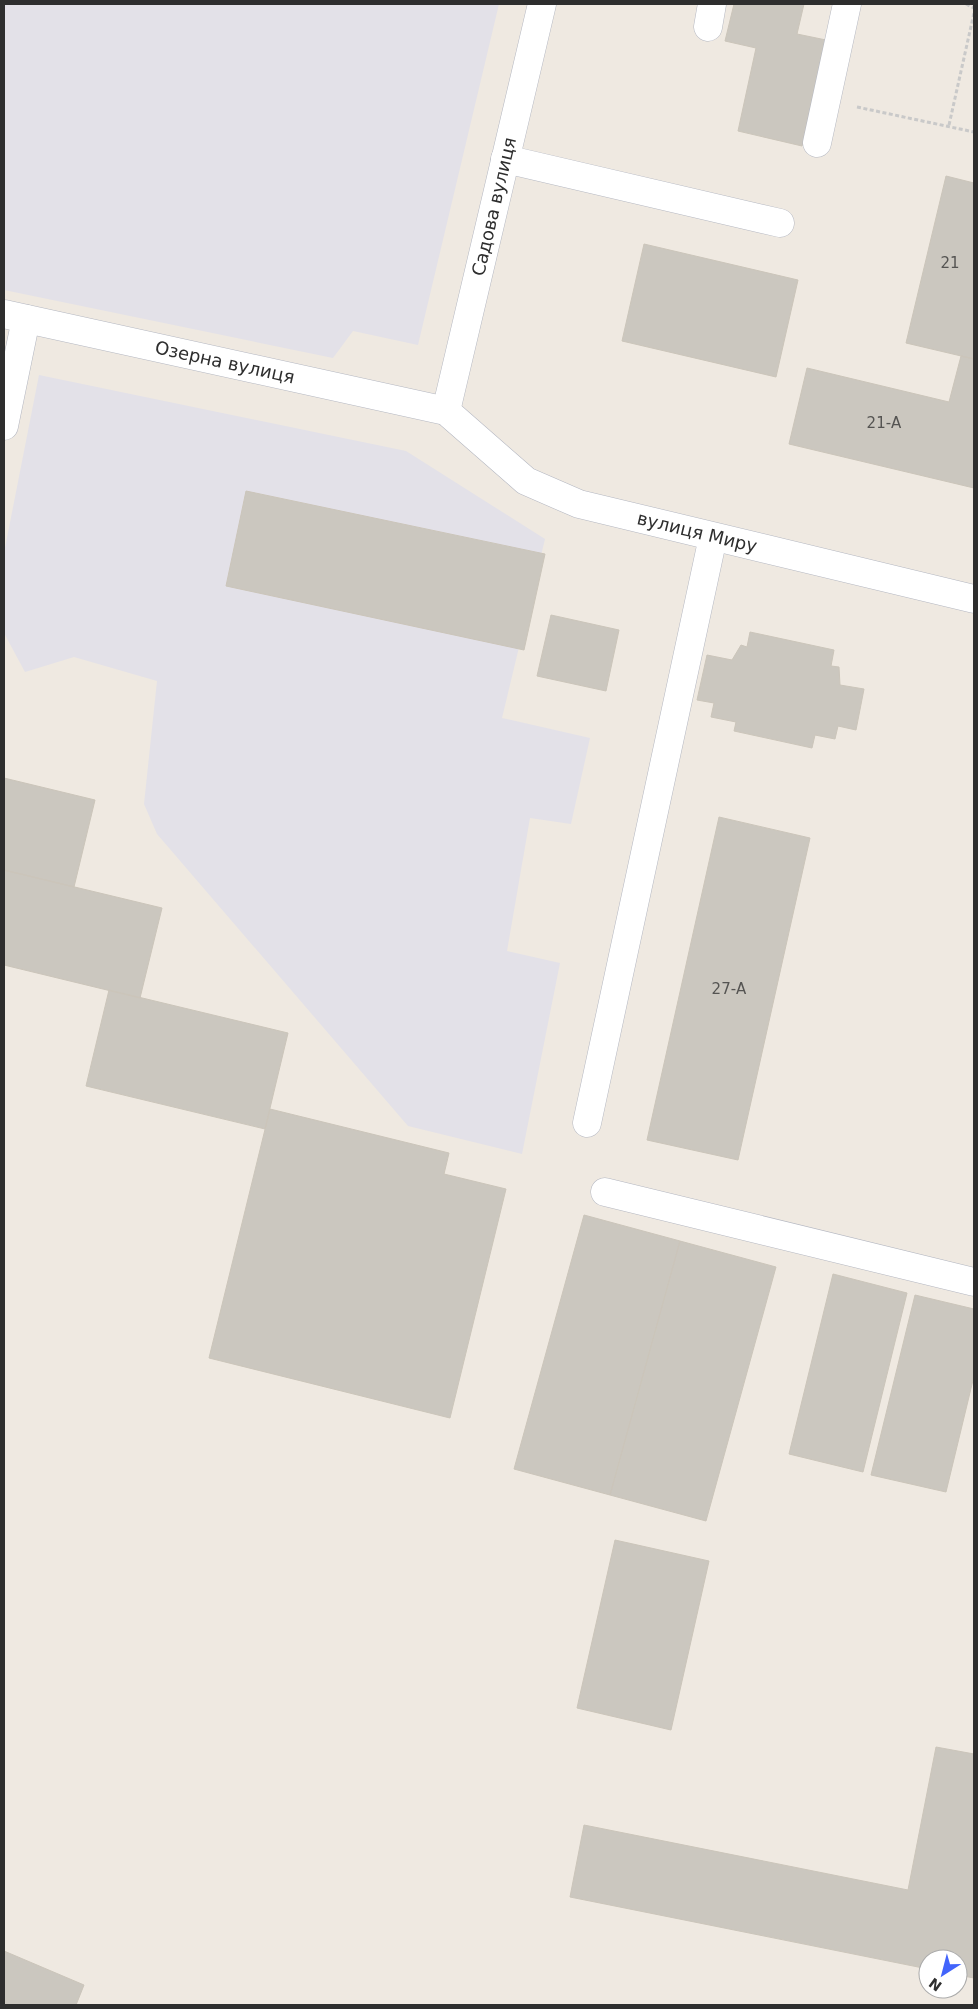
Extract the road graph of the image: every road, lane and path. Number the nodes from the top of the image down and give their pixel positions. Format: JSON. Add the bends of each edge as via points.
{"nodes":[{"id":1,"x":542,"y":4,"type":"edge"},
{"id":2,"x":847,"y":4,"type":"edge"},
{"id":3,"x":966,"y":4,"type":"edge"},
{"id":4,"x":974,"y":8,"type":"edge"},
{"id":5,"x":974,"y":13,"type":"edge"},
{"id":6,"x":856,"y":106,"type":"dead end"},
{"id":7,"x":949,"y":125,"type":"junction"},
{"id":8,"x":974,"y":132,"type":"edge"},
{"id":9,"x":817,"y":143,"type":"dead end"},
{"id":10,"x":505,"y":159,"type":"junction"},
{"id":11,"x":780,"y":224,"type":"dead end"},
{"id":12,"x":15,"y":316,"type":"edge"},
{"id":13,"x":446,"y":410,"type":"junction"},
{"id":14,"x":4,"y":426,"type":"edge"},
{"id":15,"x":713,"y":537,"type":"junction"},
{"id":16,"x":974,"y":599,"type":"edge"},
{"id":17,"x":587,"y":1123,"type":"dead end"},
{"id":18,"x":605,"y":1192,"type":"dead end"},
{"id":19,"x":974,"y":1282,"type":"edge"}],
"edges":[{"from":1,"to":10,"type":"street","name":"Садова вулиця"},
{"from":2,"to":9,"type":"street"},
{"from":3,"to":4,"type":"path"},
{"from":5,"to":7,"type":"path"},
{"from":6,"to":7,"type":"path"},
{"from":7,"to":8,"type":"path"},
{"from":10,"to":11,"type":"street"},
{"from":10,"to":13,"type":"street","name":"Садова вулиця"},
{"from":12,"to":13,"type":"street","name":"Озерна вулиця"},
{"from":12,"to":14,"type":"street"},
{"from":13,"to":15,"type":"street","name":"вулиця Миру","via":[[526,481],[580,504]]},
{"from":15,"to":16,"type":"street","name":"вулиця Миру"},
{"from":15,"to":17,"type":"street"},
{"from":18,"to":19,"type":"street"}]}
